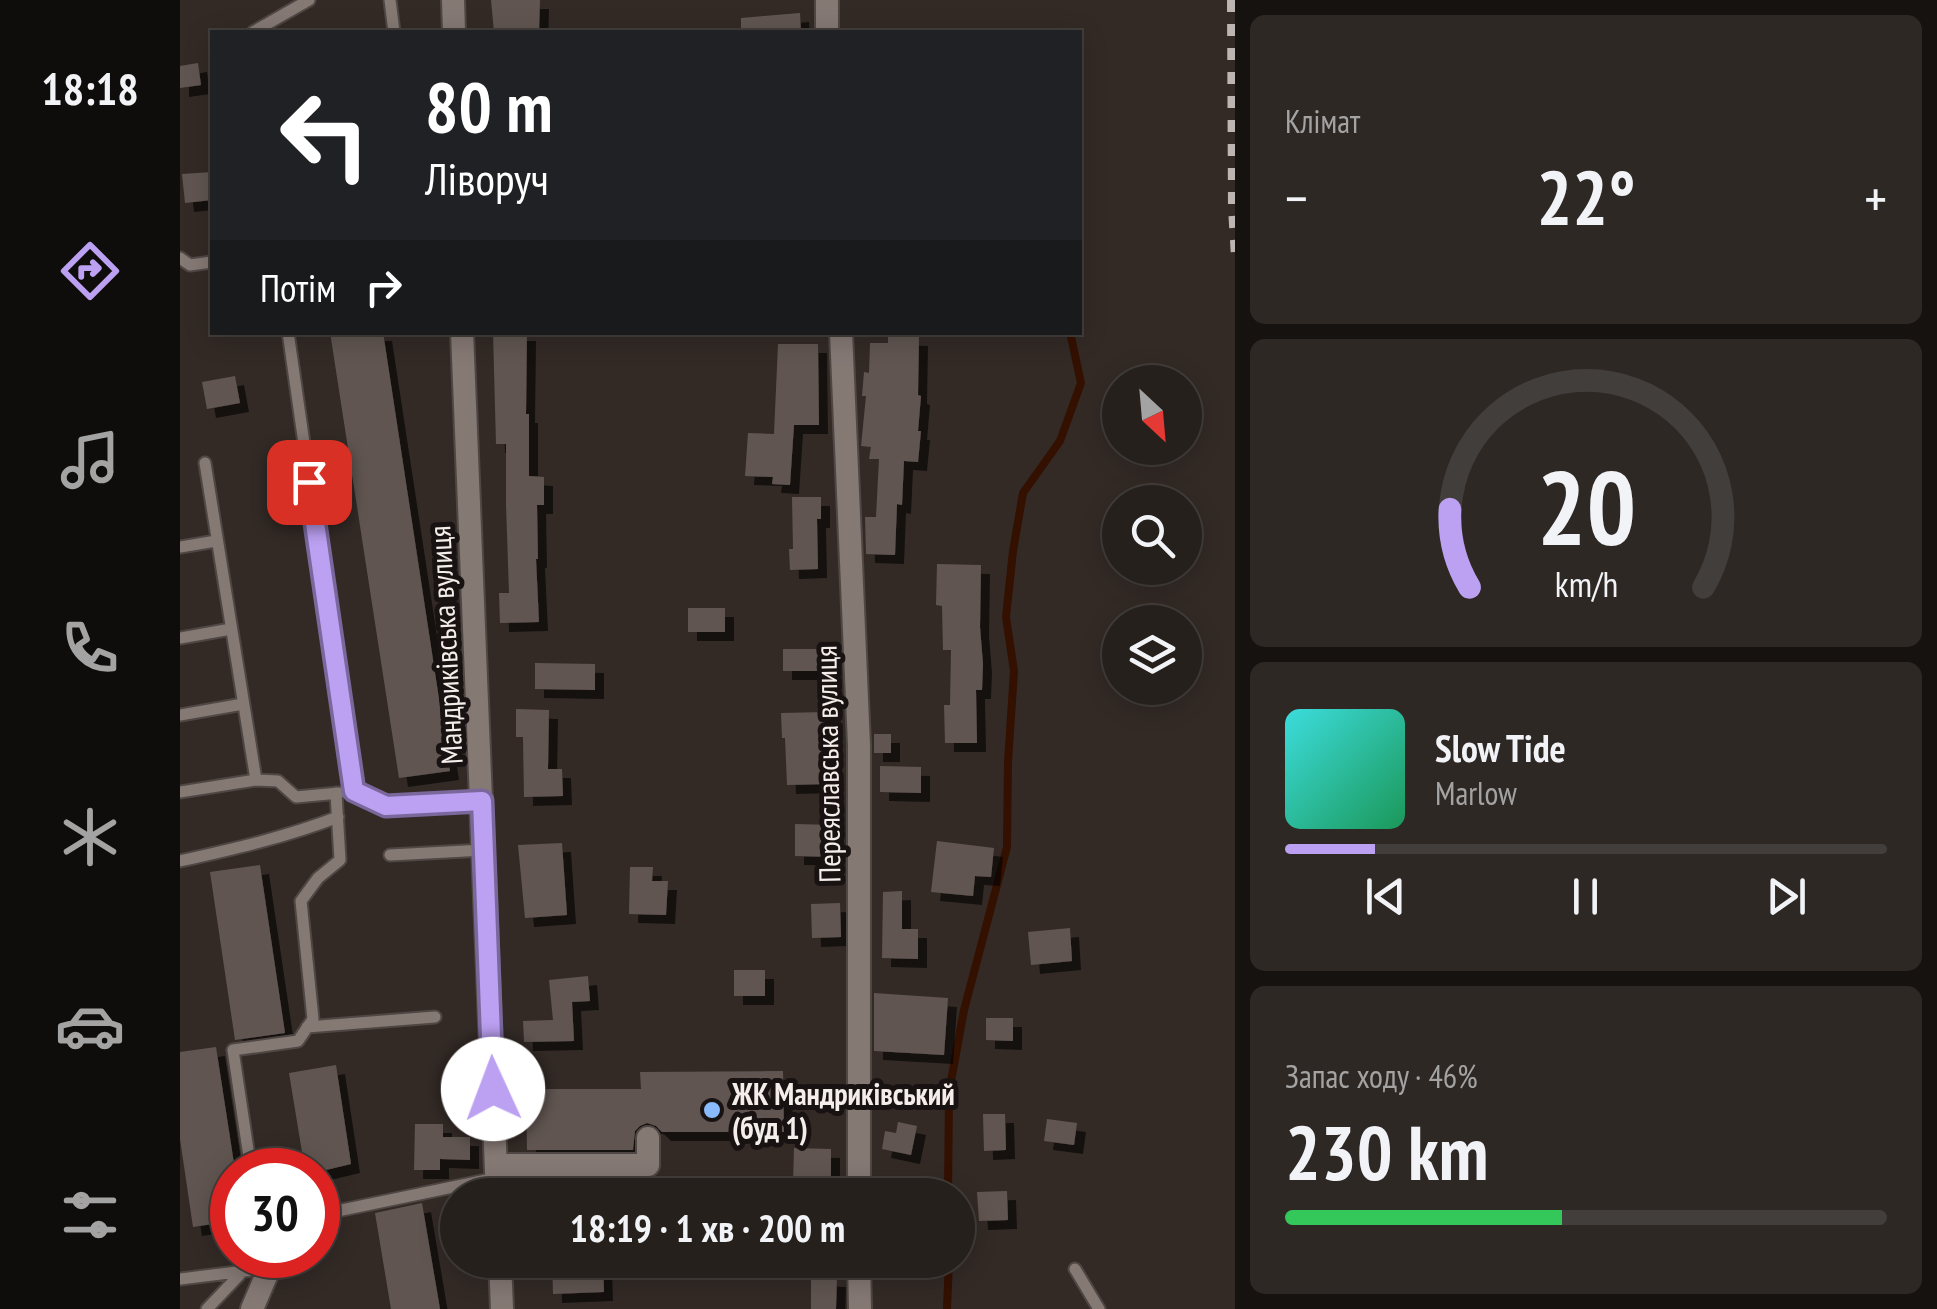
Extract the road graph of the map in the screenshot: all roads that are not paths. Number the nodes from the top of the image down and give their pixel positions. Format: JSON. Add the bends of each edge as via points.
{"nodes":[{"id":1,"x":308,"y":0,"type":"edge"},
{"id":2,"x":390,"y":0,"type":"edge"},
{"id":3,"x":453,"y":0,"type":"edge"},
{"id":4,"x":826,"y":0,"type":"edge"},
{"id":5,"x":256,"y":30,"type":"edge"},
{"id":6,"x":394,"y":30,"type":"edge"},
{"id":7,"x":454,"y":30,"type":"edge"},
{"id":8,"x":827,"y":30,"type":"edge"},
{"id":9,"x":180,"y":258,"type":"edge"},
{"id":10,"x":210,"y":262,"type":"edge"},
{"id":11,"x":288,"y":335,"type":"edge"},
{"id":12,"x":462,"y":335,"type":"edge"},
{"id":13,"x":841,"y":335,"type":"edge"},
{"id":14,"x":205,"y":463,"type":"dead end"},
{"id":15,"x":216,"y":541,"type":"junction"},
{"id":16,"x":180,"y":547,"type":"edge"},
{"id":17,"x":230,"y":629,"type":"junction"},
{"id":18,"x":180,"y":638,"type":"edge"},
{"id":19,"x":243,"y":704,"type":"junction"},
{"id":20,"x":180,"y":715,"type":"edge"},
{"id":21,"x":256,"y":780,"type":"junction"},
{"id":22,"x":354,"y":791,"type":"junction"},
{"id":23,"x":180,"y":792,"type":"edge"},
{"id":24,"x":336,"y":793,"type":"junction"},
{"id":25,"x":482,"y":801,"type":"junction"},
{"id":26,"x":338,"y":816,"type":"junction"},
{"id":27,"x":484,"y":850,"type":"junction"},
{"id":28,"x":390,"y":855,"type":"dead end"},
{"id":29,"x":180,"y":861,"type":"edge"},
{"id":30,"x":436,"y":1017,"type":"dead end"},
{"id":31,"x":307,"y":1028,"type":"junction"},
{"id":32,"x":648,"y":1138,"type":"dead end"},
{"id":33,"x":248,"y":1148,"type":"edge"},
{"id":34,"x":496,"y":1178,"type":"edge"},
{"id":35,"x":507,"y":1178,"type":"edge"},
{"id":36,"x":860,"y":1178,"type":"edge"},
{"id":37,"x":440,"y":1190,"type":"edge"},
{"id":38,"x":340,"y":1210,"type":"edge"},
{"id":39,"x":1074,"y":1269,"type":"dead end"},
{"id":40,"x":210,"y":1276,"type":"edge"},
{"id":41,"x":238,"y":1278,"type":"edge"},
{"id":42,"x":265,"y":1278,"type":"edge"},
{"id":43,"x":501,"y":1278,"type":"edge"},
{"id":44,"x":860,"y":1278,"type":"edge"},
{"id":45,"x":180,"y":1280,"type":"edge"},
{"id":46,"x":208,"y":1309,"type":"edge"},
{"id":47,"x":252,"y":1309,"type":"edge"},
{"id":48,"x":502,"y":1309,"type":"edge"},
{"id":49,"x":860,"y":1309,"type":"edge"},
{"id":50,"x":1099,"y":1309,"type":"edge"}],
"edges":[{"from":1,"to":5,"type":"lane"},
{"from":2,"to":6,"type":"lane"},
{"from":3,"to":7,"type":"street"},
{"from":4,"to":8,"type":"street"},
{"from":9,"to":10,"type":"lane","via":[[190,265]]},
{"from":11,"to":22,"type":"lane"},
{"from":12,"to":25,"type":"street","name":"Мандриківська вулиця"},
{"from":13,"to":36,"type":"street","name":"Переяславська вулиця","via":[[859,745]]},
{"from":14,"to":15,"type":"lane"},
{"from":15,"to":16,"type":"lane"},
{"from":15,"to":17,"type":"lane"},
{"from":17,"to":18,"type":"lane"},
{"from":17,"to":19,"type":"lane"},
{"from":19,"to":20,"type":"lane"},
{"from":19,"to":21,"type":"lane"},
{"from":21,"to":23,"type":"lane"},
{"from":21,"to":24,"type":"lane","via":[[278,782],[296,797]]},
{"from":22,"to":24,"type":"lane"},
{"from":22,"to":25,"type":"lane","via":[[386,806]]},
{"from":24,"to":26,"type":"lane"},
{"from":25,"to":27,"type":"street","name":"Мандриківська вулиця"},
{"from":26,"to":29,"type":"lane"},
{"from":26,"to":31,"type":"lane","via":[[340,860],[302,901],[313,1019]]},
{"from":27,"to":28,"type":"lane"},
{"from":27,"to":34,"type":"street","name":"Мандриківська вулиця"},
{"from":30,"to":31,"type":"lane"},
{"from":31,"to":33,"type":"lane","via":[[298,1041],[233,1050]]},
{"from":32,"to":35,"type":"street","via":[[648,1165]]},
{"from":37,"to":38,"type":"lane"},
{"from":39,"to":50,"type":"lane"},
{"from":40,"to":45,"type":"lane"},
{"from":41,"to":46,"type":"lane"},
{"from":42,"to":47,"type":"lane"},
{"from":43,"to":48,"type":"street"},
{"from":44,"to":49,"type":"street"}]}
